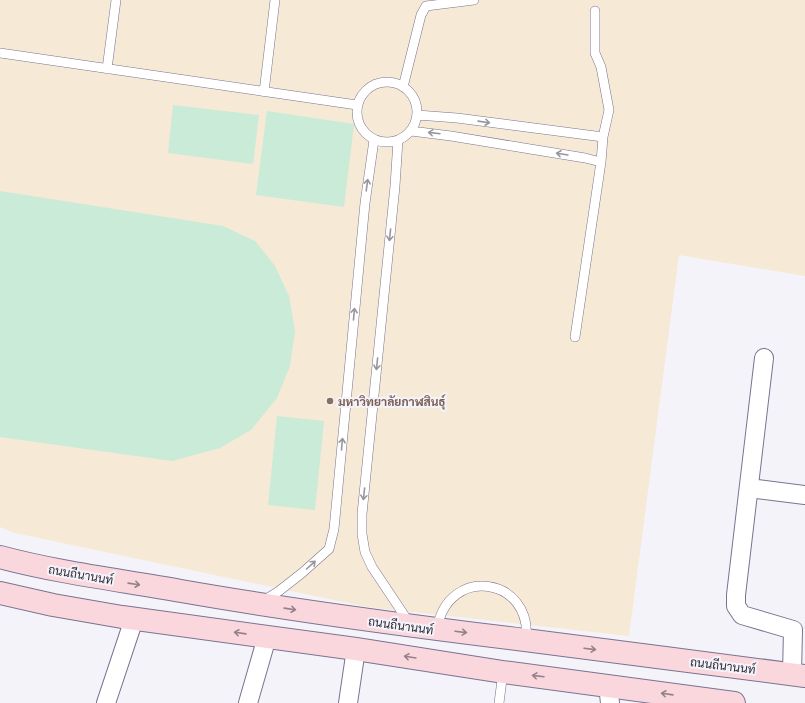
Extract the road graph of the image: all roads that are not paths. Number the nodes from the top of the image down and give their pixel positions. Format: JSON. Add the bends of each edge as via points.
{"nodes":[{"id":1,"x":116,"y":0,"type":"edge"},
{"id":2,"x":274,"y":0,"type":"edge"},
{"id":3,"x":474,"y":0,"type":"edge"},
{"id":4,"x":595,"y":11,"type":"dead end"},
{"id":5,"x":0,"y":53,"type":"edge"},
{"id":6,"x":107,"y":69,"type":"junction"},
{"id":7,"x":403,"y":87,"type":"junction"},
{"id":8,"x":264,"y":92,"type":"junction"},
{"id":9,"x":357,"y":105,"type":"junction"},
{"id":10,"x":417,"y":115,"type":"junction"},
{"id":11,"x":411,"y":130,"type":"junction"},
{"id":12,"x":603,"y":137,"type":"junction"},
{"id":13,"x":374,"y":140,"type":"junction"},
{"id":14,"x":398,"y":140,"type":"junction"},
{"id":15,"x":601,"y":162,"type":"junction"},
{"id":16,"x":575,"y":337,"type":"dead end"},
{"id":17,"x":764,"y":358,"type":"dead end"},
{"id":18,"x":749,"y":488,"type":"junction"},
{"id":19,"x":805,"y":495,"type":"edge"},
{"id":20,"x":0,"y":557,"type":"edge"},
{"id":21,"x":0,"y":593,"type":"edge"},
{"id":22,"x":257,"y":605,"type":"junction"},
{"id":23,"x":134,"y":619,"type":"junction"},
{"id":24,"x":411,"y":626,"type":"junction"},
{"id":25,"x":437,"y":629,"type":"junction"},
{"id":26,"x":799,"y":631,"type":"edge"},
{"id":27,"x":267,"y":637,"type":"junction"},
{"id":28,"x":526,"y":640,"type":"junction"},
{"id":29,"x":356,"y":649,"type":"junction"},
{"id":30,"x":504,"y":672,"type":"junction"},
{"id":31,"x":799,"y":675,"type":"edge"},
{"id":32,"x":609,"y":694,"type":"edge"},
{"id":33,"x":106,"y":703,"type":"edge"},
{"id":34,"x":248,"y":703,"type":"edge"},
{"id":35,"x":348,"y":703,"type":"edge"},
{"id":36,"x":499,"y":703,"type":"edge"},
{"id":37,"x":734,"y":703,"type":"edge"}],
"edges":[{"from":1,"to":6,"type":"lane"},
{"from":2,"to":8,"type":"lane"},
{"from":3,"to":7,"type":"lane","via":[[426,6],[421,15]]},
{"from":4,"to":12,"type":"lane","via":[[595,53],[602,67],[609,110]]},
{"from":5,"to":6,"type":"lane"},
{"from":6,"to":8,"type":"lane"},
{"from":7,"to":9,"type":"lane","via":[[388,82],[376,84],[365,91]]},
{"from":7,"to":10,"type":"lane","via":[[414,99]]},
{"from":8,"to":9,"type":"lane"},
{"from":9,"to":13,"type":"lane","via":[[358,122]]},
{"from":10,"to":11,"type":"lane"},
{"from":10,"to":12,"type":"lane","one_way":true},
{"from":11,"to":14,"type":"lane"},
{"from":15,"to":11,"type":"lane","one_way":true},
{"from":12,"to":15,"type":"lane"},
{"from":13,"to":14,"type":"lane"},
{"from":22,"to":13,"type":"lane","one_way":true,"via":[[279,591],[329,549],[334,529],[366,197]]},
{"from":14,"to":24,"type":"lane","one_way":true,"via":[[396,186],[362,534],[365,552],[372,567]]},
{"from":15,"to":16,"type":"lane"},
{"from":17,"to":18,"type":"street"},
{"from":18,"to":19,"type":"street"},
{"from":18,"to":26,"type":"street","via":[[736,606],[742,615]]},
{"from":20,"to":22,"type":"main road","name":"ถนนถีนานนท์","one_way":true,"via":[[34,566]]},
{"from":21,"to":23,"type":"main road"},
{"from":22,"to":24,"type":"main road","name":"ถนนถีนานนท์","one_way":true},
{"from":27,"to":23,"type":"main road","one_way":true},
{"from":23,"to":33,"type":"street"},
{"from":24,"to":25,"type":"main road","name":"ถนนถีนานนท์"},
{"from":25,"to":28,"type":"main road","name":"ถนนถีนานนท์","one_way":true},
{"from":25,"to":28,"type":"lane","via":[[443,609],[457,594],[471,588],[487,587],[498,589],[515,601],[525,619]]},
{"from":26,"to":31,"type":"street"},
{"from":27,"to":29,"type":"main road"},
{"from":27,"to":34,"type":"street"},
{"from":28,"to":31,"type":"main road","name":"ถนนถีนานนท์","one_way":true},
{"from":30,"to":29,"type":"main road","one_way":true},
{"from":29,"to":35,"type":"street"},
{"from":32,"to":30,"type":"main road","one_way":true},
{"from":30,"to":36,"type":"lane"},
{"from":37,"to":32,"type":"main road","one_way":true}]}
